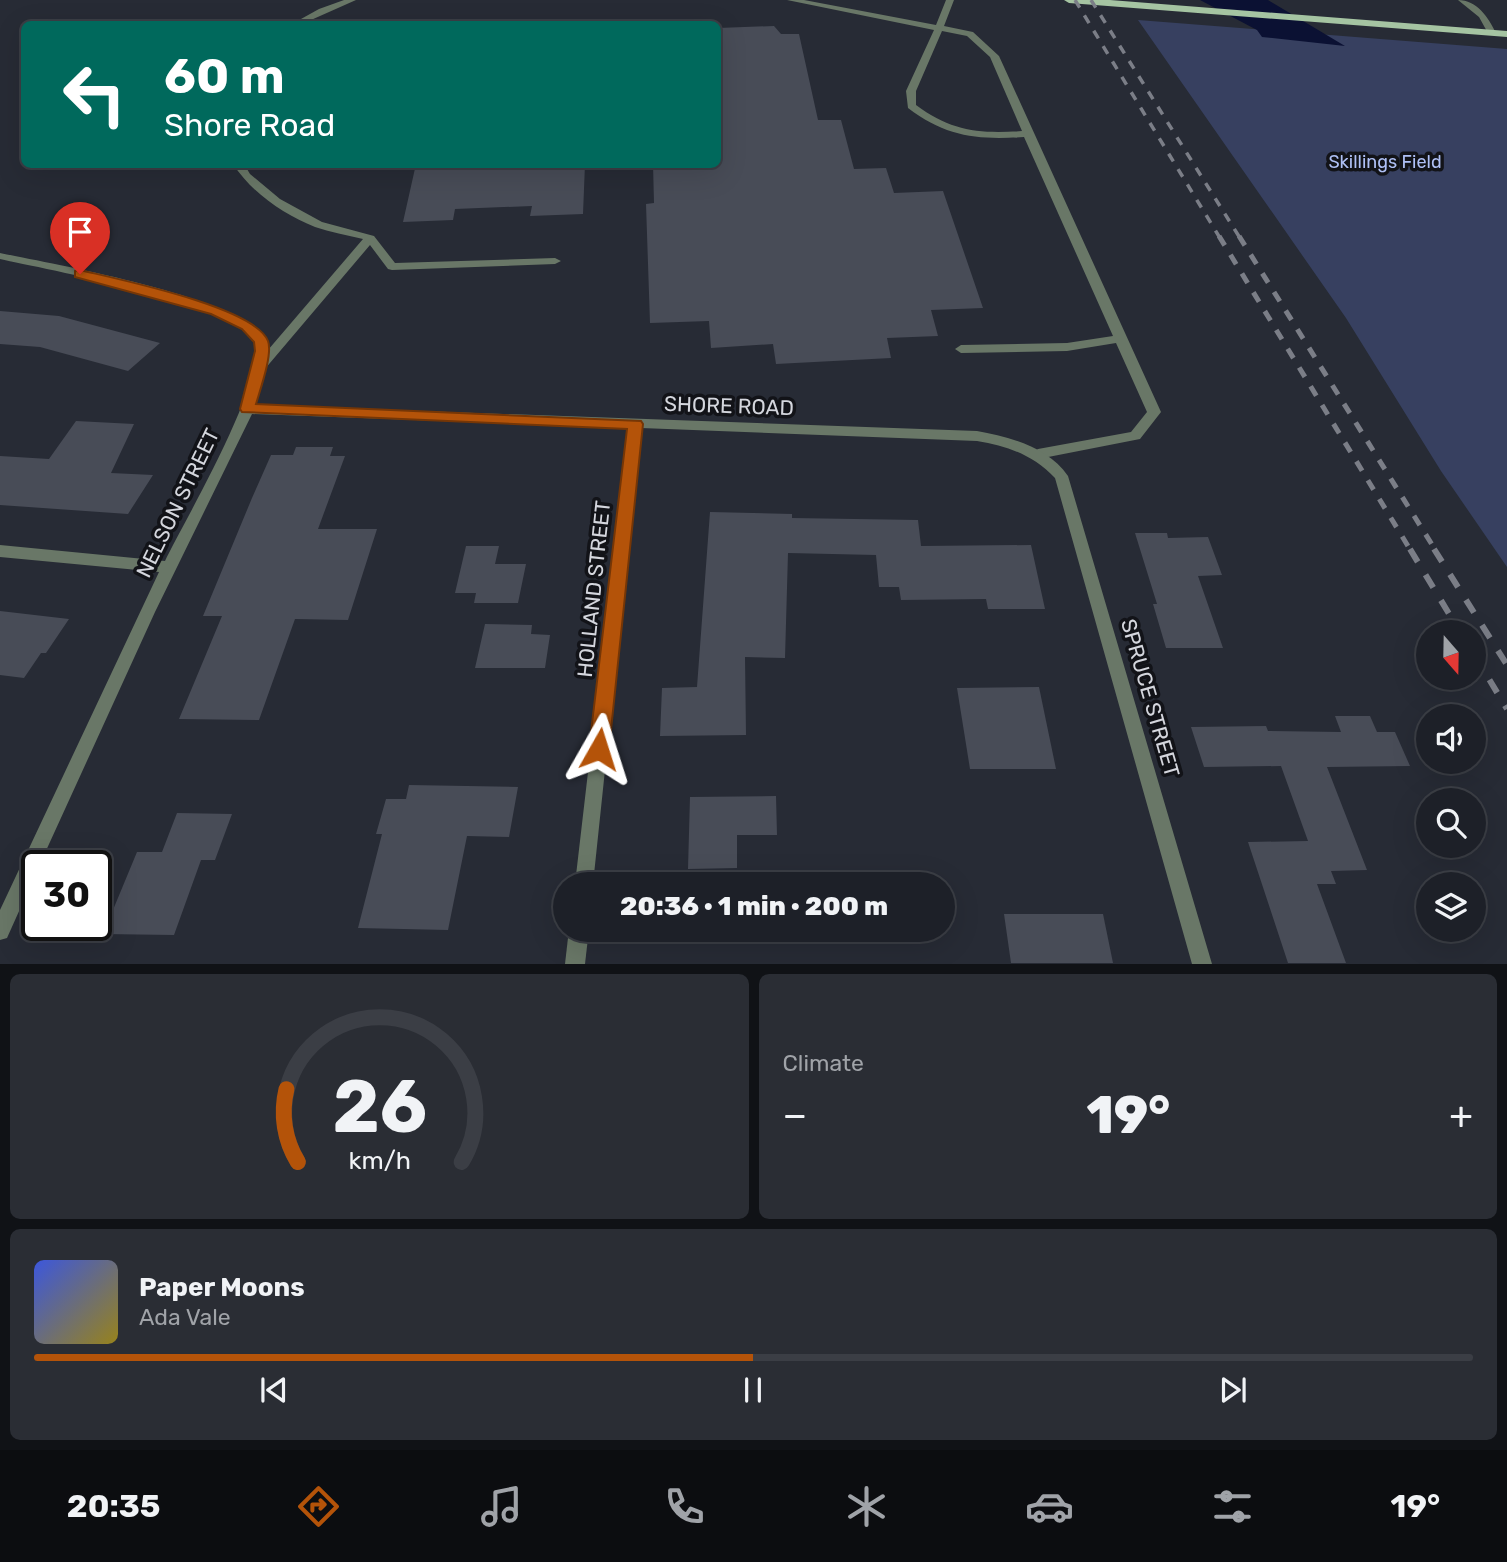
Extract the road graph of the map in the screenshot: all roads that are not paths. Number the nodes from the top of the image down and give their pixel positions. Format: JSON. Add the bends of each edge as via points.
{"nodes":[{"id":1,"x":352,"y":0,"type":"edge"},
{"id":2,"x":791,"y":0,"type":"edge"},
{"id":3,"x":950,"y":0,"type":"edge"},
{"id":4,"x":1069,"y":0,"type":"edge"},
{"id":5,"x":1462,"y":0,"type":"edge"},
{"id":6,"x":302,"y":21,"type":"edge"},
{"id":7,"x":939,"y":28,"type":"junction"},
{"id":8,"x":1492,"y":33,"type":"junction"},
{"id":9,"x":1507,"y":34,"type":"edge"},
{"id":10,"x":1028,"y":134,"type":"junction"},
{"id":11,"x":241,"y":168,"type":"edge"},
{"id":12,"x":370,"y":238,"type":"junction"},
{"id":13,"x":0,"y":256,"type":"edge"},
{"id":14,"x":555,"y":261,"type":"dead end"},
{"id":15,"x":1122,"y":338,"type":"junction"},
{"id":16,"x":961,"y":349,"type":"dead end"},
{"id":17,"x":260,"y":367,"type":"junction"},
{"id":18,"x":247,"y":409,"type":"junction"},
{"id":19,"x":635,"y":424,"type":"junction"},
{"id":20,"x":1038,"y":454,"type":"junction"},
{"id":21,"x":0,"y":551,"type":"edge"},
{"id":22,"x":169,"y":567,"type":"junction"},
{"id":23,"x":585,"y":872,"type":"edge"},
{"id":24,"x":0,"y":932,"type":"edge"},
{"id":25,"x":578,"y":942,"type":"edge"},
{"id":26,"x":575,"y":964,"type":"edge"},
{"id":27,"x":1202,"y":964,"type":"edge"}],
"edges":[{"from":1,"to":6,"type":"street"},
{"from":2,"to":7,"type":"street"},
{"from":3,"to":7,"type":"street"},
{"from":4,"to":8,"type":"main road"},
{"from":5,"to":8,"type":"street","via":[[1483,16]]},
{"from":7,"to":10,"type":"street","via":[[970,34],[995,57]]},
{"from":7,"to":10,"type":"street","via":[[911,91],[911,106],[929,121],[980,137]]},
{"from":8,"to":9,"type":"main road"},
{"from":10,"to":15,"type":"street"},
{"from":11,"to":12,"type":"street","via":[[276,201],[318,224]]},
{"from":12,"to":14,"type":"street","via":[[392,267]]},
{"from":12,"to":17,"type":"street"},
{"from":13,"to":17,"type":"street","name":"NELSON STREET","via":[[113,282],[235,318],[261,341]]},
{"from":15,"to":16,"type":"street","via":[[1068,348]]},
{"from":15,"to":20,"type":"street","via":[[1154,412],[1135,436]]},
{"from":17,"to":18,"type":"street","name":"NELSON STREET"},
{"from":18,"to":19,"type":"street","name":"SHORE ROAD"},
{"from":18,"to":22,"type":"street","name":"NELSON STREET"},
{"from":19,"to":20,"type":"street","name":"SHORE ROAD","via":[[976,436]]},
{"from":19,"to":23,"type":"street","name":"HOLLAND STREET"},
{"from":20,"to":27,"type":"street","name":"SPRUCE STREET","via":[[1061,476]]},
{"from":21,"to":22,"type":"street"},
{"from":22,"to":24,"type":"street","name":"NELSON STREET"},
{"from":25,"to":26,"type":"street"}]}
